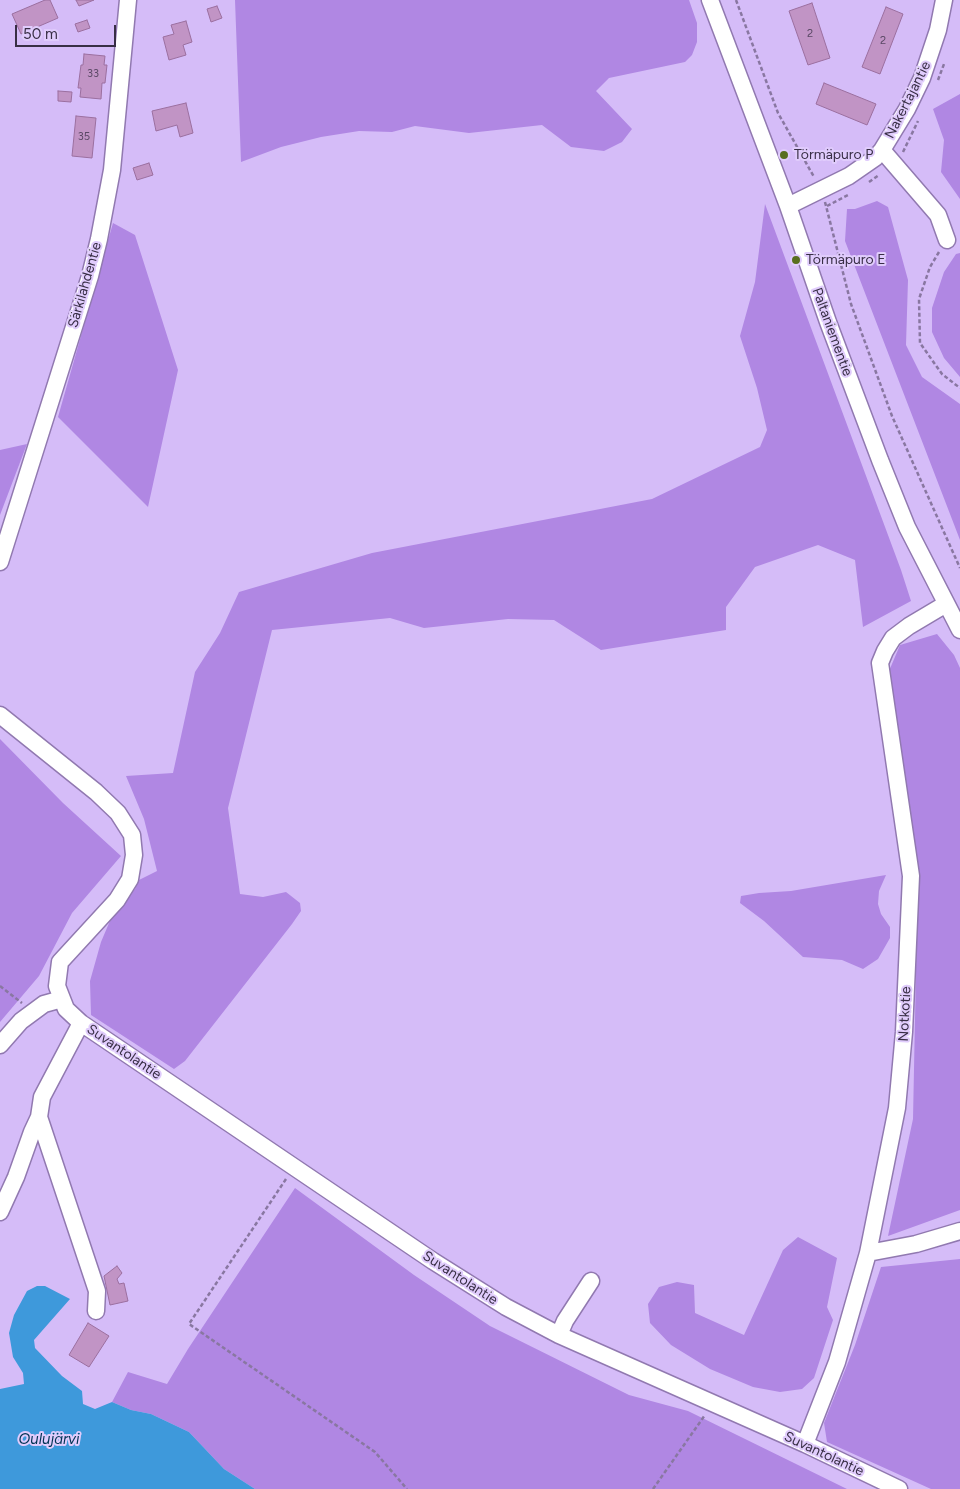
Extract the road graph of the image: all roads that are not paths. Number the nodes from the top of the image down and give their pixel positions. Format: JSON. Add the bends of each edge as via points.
{"nodes":[{"id":1,"x":128,"y":0,"type":"edge"},
{"id":2,"x":710,"y":0,"type":"edge"},
{"id":3,"x":944,"y":0,"type":"edge"},
{"id":4,"x":882,"y":150,"type":"junction"},
{"id":5,"x":788,"y":206,"type":"junction"},
{"id":6,"x":947,"y":240,"type":"road end"},
{"id":7,"x":0,"y":562,"type":"edge"},
{"id":8,"x":946,"y":604,"type":"junction"},
{"id":9,"x":960,"y":630,"type":"edge"},
{"id":10,"x":0,"y":715,"type":"edge"},
{"id":11,"x":62,"y":999,"type":"junction"},
{"id":12,"x":81,"y":1023,"type":"junction"},
{"id":13,"x":0,"y":1045,"type":"edge"},
{"id":14,"x":39,"y":1118,"type":"junction"},
{"id":15,"x":0,"y":1212,"type":"edge"},
{"id":16,"x":960,"y":1231,"type":"edge"},
{"id":17,"x":868,"y":1253,"type":"junction"},
{"id":18,"x":591,"y":1281,"type":"dead end"},
{"id":19,"x":96,"y":1311,"type":"dead end"},
{"id":20,"x":559,"y":1335,"type":"junction"},
{"id":21,"x":805,"y":1444,"type":"junction"},
{"id":22,"x":899,"y":1489,"type":"edge"}],
"edges":[{"from":1,"to":7,"type":"street","name":"Särkilahdentie","via":[[112,170],[99,239]]},
{"from":2,"to":5,"type":"street","name":"Paltaniementie"},
{"from":3,"to":4,"type":"street","name":"Nakertajantie","via":[[922,78],[908,109]]},
{"from":4,"to":5,"type":"street","name":"Nakertajantie","via":[[864,166]]},
{"from":4,"to":6,"type":"street","via":[[938,215]]},
{"from":5,"to":8,"type":"street","name":"Paltaniementie","via":[[880,460],[907,527]]},
{"from":8,"to":9,"type":"street","name":"Paltaniementie"},
{"from":8,"to":17,"type":"street","name":"Notkotie","via":[[893,638],[880,663],[911,876],[897,1108]]},
{"from":10,"to":11,"type":"street","name":"Suvantolantie","via":[[96,792],[118,813],[132,835],[134,855],[130,879],[117,900],[60,962],[57,986]]},
{"from":11,"to":12,"type":"street","name":"Suvantolantie","via":[[66,1009]]},
{"from":11,"to":13,"type":"street","via":[[44,1004],[21,1021]]},
{"from":12,"to":14,"type":"street","via":[[42,1097]]},
{"from":12,"to":20,"type":"street","name":"Suvantolantie","via":[[433,1261],[506,1307]]},
{"from":14,"to":15,"type":"street"},
{"from":14,"to":19,"type":"street","via":[[98,1292]]},
{"from":16,"to":17,"type":"street"},
{"from":17,"to":21,"type":"street","name":"Notkotie","via":[[837,1362]]},
{"from":18,"to":20,"type":"street"},
{"from":20,"to":21,"type":"street","name":"Suvantolantie"},
{"from":21,"to":22,"type":"street","name":"Suvantolantie"}]}
